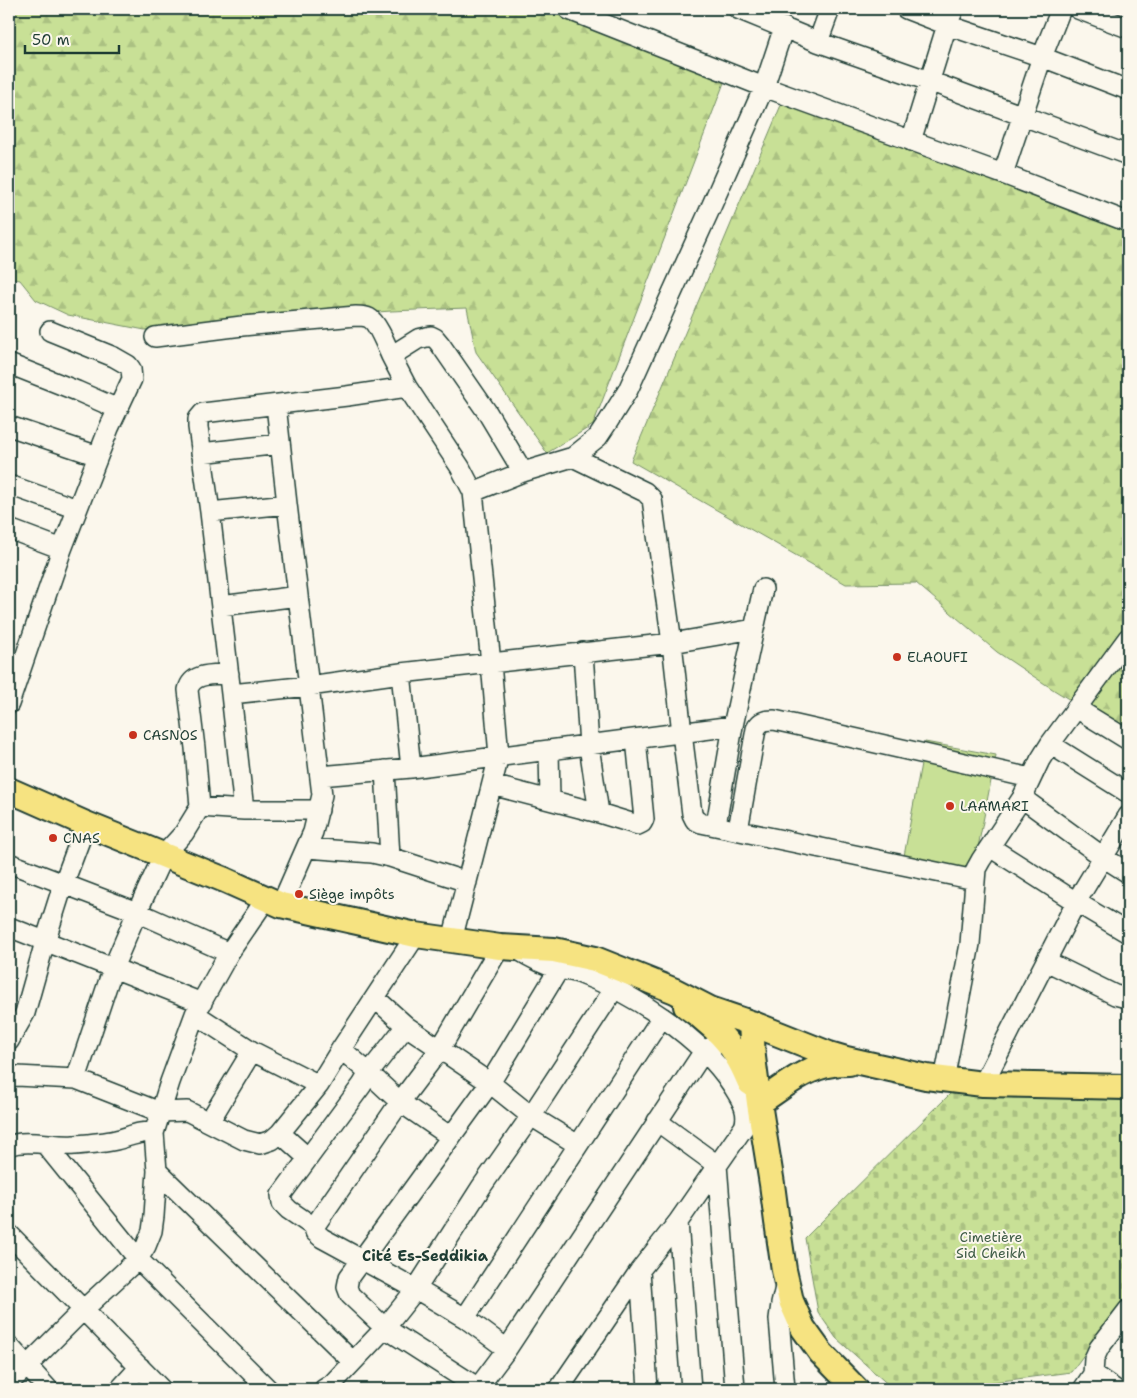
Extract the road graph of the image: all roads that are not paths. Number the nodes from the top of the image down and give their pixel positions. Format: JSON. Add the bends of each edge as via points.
{"nodes":[{"id":1,"x":738,"y":9,"type":"edge"},
{"id":2,"x":830,"y":9,"type":"edge"},
{"id":3,"x":906,"y":9,"type":"edge"},
{"id":4,"x":1061,"y":9,"type":"edge"},
{"id":5,"x":1078,"y":9,"type":"edge"},
{"id":6,"x":569,"y":10,"type":"edge"},
{"id":7,"x":950,"y":17,"type":"edge"},
{"id":8,"x":776,"y":19,"type":"edge"},
{"id":9,"x":1128,"y":28,"type":"edge"},
{"id":10,"x":818,"y":42,"type":"junction"},
{"id":11,"x":1042,"y":57,"type":"junction"},
{"id":12,"x":929,"y":81,"type":"junction"},
{"id":13,"x":764,"y":87,"type":"junction"},
{"id":14,"x":1128,"y":90,"type":"edge"},
{"id":15,"x":1022,"y":116,"type":"junction"},
{"id":16,"x":911,"y":141,"type":"junction"},
{"id":17,"x":1128,"y":155,"type":"edge"},
{"id":18,"x":1003,"y":174,"type":"junction"},
{"id":19,"x":1128,"y":222,"type":"edge"},
{"id":20,"x":50,"y":331,"type":"dead end"},
{"id":21,"x":155,"y":337,"type":"dead end"},
{"id":22,"x":391,"y":356,"type":"junction"},
{"id":23,"x":9,"y":364,"type":"edge"},
{"id":24,"x":407,"y":388,"type":"junction"},
{"id":25,"x":276,"y":404,"type":"junction"},
{"id":26,"x":118,"y":409,"type":"junction"},
{"id":27,"x":9,"y":426,"type":"edge"},
{"id":28,"x":280,"y":444,"type":"junction"},
{"id":29,"x":201,"y":453,"type":"junction"},
{"id":30,"x":98,"y":456,"type":"junction"},
{"id":31,"x":573,"y":457,"type":"junction"},
{"id":32,"x":523,"y":472,"type":"junction"},
{"id":33,"x":9,"y":485,"type":"edge"},
{"id":34,"x":473,"y":492,"type":"junction"},
{"id":35,"x":287,"y":504,"type":"junction"},
{"id":36,"x":77,"y":509,"type":"junction"},
{"id":37,"x":210,"y":512,"type":"junction"},
{"id":38,"x":9,"y":529,"type":"edge"},
{"id":39,"x":62,"y":549,"type":"junction"},
{"id":40,"x":763,"y":590,"type":"dead end"},
{"id":41,"x":298,"y":596,"type":"junction"},
{"id":42,"x":221,"y":606,"type":"junction"},
{"id":43,"x":754,"y":629,"type":"junction"},
{"id":44,"x":1128,"y":638,"type":"edge"},
{"id":45,"x":672,"y":643,"type":"junction"},
{"id":46,"x":583,"y":652,"type":"junction"},
{"id":47,"x":491,"y":663,"type":"junction"},
{"id":48,"x":401,"y":673,"type":"junction"},
{"id":49,"x":229,"y":674,"type":"junction"},
{"id":50,"x":309,"y":686,"type":"junction"},
{"id":51,"x":231,"y":694,"type":"junction"},
{"id":52,"x":9,"y":704,"type":"edge"},
{"id":53,"x":1076,"y":708,"type":"junction"},
{"id":54,"x":733,"y":726,"type":"junction"},
{"id":55,"x":682,"y":733,"type":"junction"},
{"id":56,"x":636,"y":740,"type":"junction"},
{"id":57,"x":1128,"y":740,"type":"edge"},
{"id":58,"x":1050,"y":744,"type":"junction"},
{"id":59,"x":589,"y":746,"type":"junction"},
{"id":60,"x":549,"y":750,"type":"junction"},
{"id":61,"x":499,"y":756,"type":"junction"},
{"id":62,"x":410,"y":768,"type":"junction"},
{"id":63,"x":386,"y":770,"type":"junction"},
{"id":64,"x":320,"y":776,"type":"junction"},
{"id":65,"x":1031,"y":778,"type":"junction"},
{"id":66,"x":492,"y":785,"type":"junction"},
{"id":67,"x":1128,"y":793,"type":"edge"},
{"id":68,"x":10,"y":796,"type":"edge"},
{"id":69,"x":1022,"y":798,"type":"junction"},
{"id":70,"x":550,"y":800,"type":"junction"},
{"id":71,"x":200,"y":807,"type":"junction"},
{"id":72,"x":244,"y":810,"type":"junction"},
{"id":73,"x":319,"y":810,"type":"junction"},
{"id":74,"x":599,"y":813,"type":"junction"},
{"id":75,"x":1128,"y":816,"type":"edge"},
{"id":76,"x":86,"y":824,"type":"junction"},
{"id":77,"x":716,"y":826,"type":"junction"},
{"id":78,"x":738,"y":830,"type":"junction"},
{"id":79,"x":990,"y":847,"type":"junction"},
{"id":80,"x":307,"y":848,"type":"junction"},
{"id":81,"x":163,"y":856,"type":"junction"},
{"id":82,"x":390,"y":857,"type":"junction"},
{"id":83,"x":1103,"y":857,"type":"junction"},
{"id":84,"x":9,"y":863,"type":"edge"},
{"id":85,"x":1128,"y":873,"type":"edge"},
{"id":86,"x":975,"y":880,"type":"junction"},
{"id":87,"x":467,"y":882,"type":"junction"},
{"id":88,"x":63,"y":885,"type":"junction"},
{"id":89,"x":273,"y":902,"type":"junction"},
{"id":90,"x":1076,"y":902,"type":"junction"},
{"id":91,"x":137,"y":912,"type":"junction"},
{"id":92,"x":9,"y":927,"type":"edge"},
{"id":93,"x":1128,"y":933,"type":"edge"},
{"id":94,"x":416,"y":935,"type":"junction"},
{"id":95,"x":452,"y":940,"type":"junction"},
{"id":96,"x":45,"y":942,"type":"junction"},
{"id":97,"x":507,"y":947,"type":"junction"},
{"id":98,"x":229,"y":953,"type":"junction"},
{"id":99,"x":1046,"y":961,"type":"junction"},
{"id":100,"x":113,"y":968,"type":"junction"},
{"id":101,"x":559,"y":969,"type":"junction"},
{"id":102,"x":648,"y":980,"type":"junction"},
{"id":103,"x":614,"y":988,"type":"junction"},
{"id":104,"x":1128,"y":997,"type":"edge"},
{"id":105,"x":375,"y":998,"type":"junction"},
{"id":106,"x":198,"y":1008,"type":"junction"},
{"id":107,"x":17,"y":1010,"type":"edge"},
{"id":108,"x":662,"y":1017,"type":"junction"},
{"id":109,"x":751,"y":1023,"type":"junction"},
{"id":110,"x":406,"y":1026,"type":"junction"},
{"id":111,"x":724,"y":1039,"type":"junction"},
{"id":112,"x":9,"y":1041,"type":"edge"},
{"id":113,"x":341,"y":1049,"type":"junction"},
{"id":114,"x":440,"y":1049,"type":"junction"},
{"id":115,"x":252,"y":1051,"type":"junction"},
{"id":116,"x":704,"y":1051,"type":"junction"},
{"id":117,"x":863,"y":1064,"type":"junction"},
{"id":118,"x":370,"y":1073,"type":"junction"},
{"id":119,"x":9,"y":1077,"type":"edge"},
{"id":120,"x":76,"y":1079,"type":"junction"},
{"id":121,"x":944,"y":1080,"type":"junction"},
{"id":122,"x":490,"y":1083,"type":"junction"},
{"id":123,"x":983,"y":1084,"type":"junction"},
{"id":124,"x":319,"y":1085,"type":"junction"},
{"id":125,"x":1128,"y":1087,"type":"edge"},
{"id":126,"x":400,"y":1102,"type":"junction"},
{"id":127,"x":160,"y":1112,"type":"junction"},
{"id":128,"x":761,"y":1114,"type":"junction"},
{"id":129,"x":531,"y":1116,"type":"junction"},
{"id":130,"x":658,"y":1121,"type":"junction"},
{"id":131,"x":209,"y":1122,"type":"junction"},
{"id":132,"x":154,"y":1133,"type":"junction"},
{"id":133,"x":280,"y":1133,"type":"junction"},
{"id":134,"x":451,"y":1137,"type":"junction"},
{"id":135,"x":45,"y":1144,"type":"junction"},
{"id":136,"x":578,"y":1145,"type":"junction"},
{"id":137,"x":9,"y":1146,"type":"edge"},
{"id":138,"x":308,"y":1158,"type":"junction"},
{"id":139,"x":718,"y":1163,"type":"junction"},
{"id":140,"x":156,"y":1171,"type":"junction"},
{"id":141,"x":678,"y":1222,"type":"junction"},
{"id":142,"x":314,"y":1227,"type":"junction"},
{"id":143,"x":9,"y":1234,"type":"edge"},
{"id":144,"x":138,"y":1259,"type":"junction"},
{"id":145,"x":362,"y":1260,"type":"junction"},
{"id":146,"x":640,"y":1270,"type":"junction"},
{"id":147,"x":786,"y":1283,"type":"junction"},
{"id":148,"x":416,"y":1289,"type":"junction"},
{"id":149,"x":84,"y":1309,"type":"junction"},
{"id":150,"x":1128,"y":1310,"type":"edge"},
{"id":151,"x":465,"y":1318,"type":"junction"},
{"id":152,"x":385,"y":1328,"type":"junction"},
{"id":153,"x":9,"y":1346,"type":"edge"},
{"id":154,"x":507,"y":1348,"type":"junction"},
{"id":155,"x":352,"y":1361,"type":"junction"},
{"id":156,"x":28,"y":1366,"type":"junction"},
{"id":157,"x":140,"y":1367,"type":"junction"},
{"id":158,"x":1088,"y":1382,"type":"edge"},
{"id":159,"x":9,"y":1383,"type":"edge"},
{"id":160,"x":48,"y":1389,"type":"edge"},
{"id":161,"x":120,"y":1389,"type":"edge"},
{"id":162,"x":161,"y":1389,"type":"edge"},
{"id":163,"x":268,"y":1389,"type":"edge"},
{"id":164,"x":324,"y":1389,"type":"edge"},
{"id":165,"x":478,"y":1389,"type":"edge"},
{"id":166,"x":559,"y":1389,"type":"edge"},
{"id":167,"x":648,"y":1389,"type":"edge"},
{"id":168,"x":691,"y":1389,"type":"edge"},
{"id":169,"x":735,"y":1389,"type":"edge"},
{"id":170,"x":785,"y":1389,"type":"edge"},
{"id":171,"x":856,"y":1389,"type":"edge"},
{"id":172,"x":1115,"y":1389,"type":"edge"}],
"edges":[{"from":1,"to":8,"type":"street"},
{"from":2,"to":10,"type":"street"},
{"from":3,"to":7,"type":"street"},
{"from":4,"to":11,"type":"street"},
{"from":5,"to":9,"type":"street"},
{"from":6,"to":13,"type":"street"},
{"from":7,"to":11,"type":"street"},
{"from":7,"to":12,"type":"street"},
{"from":8,"to":10,"type":"street"},
{"from":8,"to":13,"type":"street"},
{"from":10,"to":12,"type":"street"},
{"from":11,"to":14,"type":"street"},
{"from":11,"to":15,"type":"street"},
{"from":12,"to":15,"type":"street"},
{"from":12,"to":16,"type":"street"},
{"from":13,"to":16,"type":"street"},
{"from":13,"to":31,"type":"street","via":[[628,390],[598,437]]},
{"from":15,"to":17,"type":"street"},
{"from":15,"to":18,"type":"street"},
{"from":16,"to":18,"type":"street"},
{"from":18,"to":19,"type":"street"},
{"from":20,"to":26,"type":"street","via":[[114,357],[131,368],[132,379]]},
{"from":21,"to":22,"type":"street","via":[[366,316],[375,323]]},
{"from":22,"to":24,"type":"street"},
{"from":22,"to":32,"type":"street","via":[[418,339],[435,338],[487,412]]},
{"from":23,"to":26,"type":"street"},
{"from":24,"to":25,"type":"street"},
{"from":24,"to":34,"type":"street","via":[[456,460]]},
{"from":25,"to":28,"type":"street"},
{"from":25,"to":29,"type":"street","via":[[203,413],[198,420]]},
{"from":26,"to":30,"type":"street"},
{"from":27,"to":30,"type":"street"},
{"from":28,"to":29,"type":"street"},
{"from":28,"to":35,"type":"street"},
{"from":29,"to":37,"type":"street"},
{"from":30,"to":36,"type":"street"},
{"from":31,"to":32,"type":"street"},
{"from":31,"to":45,"type":"street","via":[[646,492],[652,499]]},
{"from":32,"to":34,"type":"street"},
{"from":33,"to":36,"type":"street"},
{"from":34,"to":47,"type":"street"},
{"from":35,"to":37,"type":"street"},
{"from":35,"to":41,"type":"street"},
{"from":36,"to":39,"type":"street"},
{"from":37,"to":42,"type":"street"},
{"from":38,"to":39,"type":"street"},
{"from":39,"to":52,"type":"street"},
{"from":40,"to":43,"type":"street"},
{"from":41,"to":42,"type":"street"},
{"from":41,"to":50,"type":"street"},
{"from":42,"to":49,"type":"street"},
{"from":43,"to":45,"type":"street"},
{"from":43,"to":54,"type":"street"},
{"from":44,"to":53,"type":"street"},
{"from":45,"to":46,"type":"street"},
{"from":45,"to":55,"type":"street"},
{"from":46,"to":47,"type":"street"},
{"from":46,"to":59,"type":"street"},
{"from":47,"to":48,"type":"street"},
{"from":47,"to":61,"type":"street"},
{"from":48,"to":50,"type":"street"},
{"from":48,"to":62,"type":"street"},
{"from":49,"to":51,"type":"street"},
{"from":49,"to":71,"type":"street","via":[[198,677],[189,684]]},
{"from":50,"to":51,"type":"street"},
{"from":50,"to":64,"type":"street"},
{"from":51,"to":72,"type":"street"},
{"from":53,"to":57,"type":"street"},
{"from":53,"to":58,"type":"street"},
{"from":54,"to":55,"type":"street"},
{"from":54,"to":77,"type":"street"},
{"from":55,"to":56,"type":"street"},
{"from":55,"to":77,"type":"street","via":[[692,814],[701,823]]},
{"from":56,"to":59,"type":"street"},
{"from":56,"to":74,"type":"street","via":[[642,823],[638,825]]},
{"from":58,"to":65,"type":"street"},
{"from":58,"to":67,"type":"street"},
{"from":59,"to":60,"type":"street"},
{"from":59,"to":74,"type":"street"},
{"from":60,"to":61,"type":"street"},
{"from":60,"to":70,"type":"street"},
{"from":61,"to":62,"type":"street"},
{"from":61,"to":66,"type":"street"},
{"from":62,"to":63,"type":"street"},
{"from":63,"to":64,"type":"street"},
{"from":63,"to":82,"type":"street"},
{"from":64,"to":73,"type":"street","via":[[322,795]]},
{"from":65,"to":69,"type":"street"},
{"from":65,"to":78,"type":"street","via":[[766,720],[756,729]]},
{"from":66,"to":70,"type":"street"},
{"from":66,"to":87,"type":"street"},
{"from":68,"to":76,"type":"main road"},
{"from":69,"to":79,"type":"street"},
{"from":69,"to":83,"type":"street"},
{"from":70,"to":74,"type":"street"},
{"from":71,"to":72,"type":"street"},
{"from":71,"to":81,"type":"street","via":[[184,834]]},
{"from":72,"to":73,"type":"street"},
{"from":73,"to":80,"type":"street"},
{"from":75,"to":83,"type":"street"},
{"from":76,"to":81,"type":"main road"},
{"from":76,"to":88,"type":"street"},
{"from":77,"to":78,"type":"street"},
{"from":78,"to":86,"type":"street"},
{"from":79,"to":86,"type":"street","via":[[980,860]]},
{"from":79,"to":90,"type":"street"},
{"from":80,"to":82,"type":"street"},
{"from":80,"to":89,"type":"street"},
{"from":81,"to":89,"type":"main road"},
{"from":81,"to":91,"type":"street"},
{"from":82,"to":87,"type":"street"},
{"from":83,"to":85,"type":"street"},
{"from":83,"to":90,"type":"street"},
{"from":84,"to":88,"type":"street"},
{"from":86,"to":121,"type":"street","via":[[970,944]]},
{"from":87,"to":95,"type":"street"},
{"from":88,"to":91,"type":"street"},
{"from":88,"to":96,"type":"street"},
{"from":89,"to":94,"type":"main road"},
{"from":89,"to":98,"type":"street"},
{"from":90,"to":93,"type":"street"},
{"from":90,"to":99,"type":"street"},
{"from":91,"to":98,"type":"street"},
{"from":91,"to":100,"type":"street"},
{"from":92,"to":96,"type":"street"},
{"from":94,"to":95,"type":"main road"},
{"from":94,"to":105,"type":"street"},
{"from":95,"to":97,"type":"main road"},
{"from":96,"to":100,"type":"street"},
{"from":96,"to":107,"type":"street"},
{"from":97,"to":101,"type":"street"},
{"from":97,"to":102,"type":"main road","via":[[554,950],[595,959]]},
{"from":97,"to":114,"type":"street"},
{"from":98,"to":106,"type":"street"},
{"from":99,"to":104,"type":"street","via":[[1115,995]]},
{"from":99,"to":123,"type":"street"},
{"from":100,"to":106,"type":"street"},
{"from":100,"to":120,"type":"street"},
{"from":101,"to":103,"type":"street","via":[[571,970]]},
{"from":101,"to":122,"type":"street"},
{"from":102,"to":109,"type":"main road","via":[[710,1009]]},
{"from":102,"to":111,"type":"main road","via":[[695,1011]]},
{"from":103,"to":108,"type":"street"},
{"from":103,"to":129,"type":"street"},
{"from":105,"to":110,"type":"street"},
{"from":105,"to":113,"type":"street"},
{"from":106,"to":115,"type":"street"},
{"from":106,"to":127,"type":"street"},
{"from":107,"to":112,"type":"street"},
{"from":108,"to":116,"type":"street"},
{"from":108,"to":136,"type":"street"},
{"from":109,"to":117,"type":"main road"},
{"from":109,"to":128,"type":"main road"},
{"from":110,"to":114,"type":"street"},
{"from":110,"to":118,"type":"street"},
{"from":111,"to":116,"type":"street"},
{"from":111,"to":128,"type":"main road","via":[[736,1054]]},
{"from":113,"to":118,"type":"street"},
{"from":113,"to":124,"type":"street"},
{"from":114,"to":122,"type":"street"},
{"from":114,"to":126,"type":"street"},
{"from":115,"to":124,"type":"street"},
{"from":115,"to":131,"type":"street"},
{"from":116,"to":130,"type":"street"},
{"from":116,"to":139,"type":"street","via":[[727,1078],[746,1116],[744,1127]]},
{"from":117,"to":121,"type":"main road"},
{"from":117,"to":128,"type":"main road","via":[[820,1066],[800,1076]]},
{"from":118,"to":126,"type":"street"},
{"from":118,"to":138,"type":"street"},
{"from":119,"to":120,"type":"street"},
{"from":120,"to":127,"type":"street"},
{"from":121,"to":123,"type":"main road"},
{"from":122,"to":129,"type":"street"},
{"from":122,"to":134,"type":"street"},
{"from":123,"to":125,"type":"main road"},
{"from":124,"to":133,"type":"street"},
{"from":126,"to":134,"type":"street"},
{"from":126,"to":142,"type":"street"},
{"from":127,"to":131,"type":"street","via":[[187,1112]]},
{"from":127,"to":132,"type":"street"},
{"from":128,"to":139,"type":"street","via":[[741,1151]]},
{"from":128,"to":147,"type":"main road"},
{"from":129,"to":136,"type":"street"},
{"from":129,"to":148,"type":"street"},
{"from":130,"to":139,"type":"street"},
{"from":130,"to":154,"type":"street"},
{"from":131,"to":133,"type":"street","via":[[244,1140],[260,1144]]},
{"from":132,"to":135,"type":"street","via":[[72,1146]]},
{"from":132,"to":140,"type":"street"},
{"from":133,"to":138,"type":"street"},
{"from":134,"to":145,"type":"street"},
{"from":135,"to":137,"type":"street"},
{"from":135,"to":144,"type":"street"},
{"from":136,"to":151,"type":"street"},
{"from":138,"to":142,"type":"street","via":[[281,1195],[282,1203]]},
{"from":139,"to":141,"type":"street"},
{"from":139,"to":169,"type":"street"},
{"from":140,"to":144,"type":"street","via":[[152,1231]]},
{"from":140,"to":155,"type":"street"},
{"from":141,"to":146,"type":"street"},
{"from":141,"to":168,"type":"street"},
{"from":142,"to":145,"type":"street","via":[[322,1238]]},
{"from":143,"to":149,"type":"street"},
{"from":144,"to":149,"type":"street"},
{"from":144,"to":163,"type":"street"},
{"from":145,"to":148,"type":"street"},
{"from":145,"to":152,"type":"street","via":[[346,1286],[350,1295]]},
{"from":146,"to":166,"type":"street"},
{"from":146,"to":167,"type":"street"},
{"from":147,"to":170,"type":"street","via":[[779,1319]]},
{"from":147,"to":171,"type":"main road","via":[[804,1328],[821,1353]]},
{"from":148,"to":151,"type":"street"},
{"from":148,"to":152,"type":"street"},
{"from":149,"to":156,"type":"street"},
{"from":149,"to":157,"type":"street"},
{"from":150,"to":158,"type":"street","via":[[1099,1348]]},
{"from":151,"to":154,"type":"street"},
{"from":152,"to":155,"type":"street"},
{"from":152,"to":165,"type":"street"},
{"from":153,"to":156,"type":"street"},
{"from":154,"to":165,"type":"street"},
{"from":155,"to":164,"type":"street"},
{"from":156,"to":159,"type":"street"},
{"from":156,"to":160,"type":"street"},
{"from":157,"to":161,"type":"street"},
{"from":157,"to":162,"type":"street"},
{"from":158,"to":172,"type":"street"}]}
